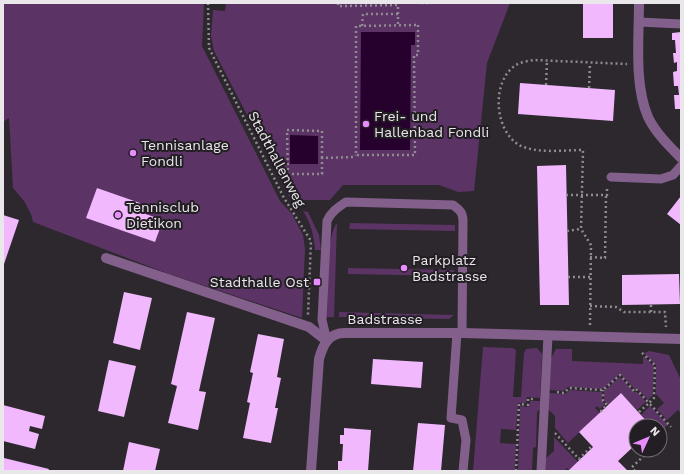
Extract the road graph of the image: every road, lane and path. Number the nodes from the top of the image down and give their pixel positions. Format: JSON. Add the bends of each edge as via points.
{"nodes":[{"id":1,"x":208,"y":3,"type":"edge"},
{"id":2,"x":338,"y":3,"type":"edge"},
{"id":3,"x":421,"y":3,"type":"edge"},
{"id":4,"x":428,"y":3,"type":"edge"},
{"id":5,"x":639,"y":3,"type":"edge"},
{"id":6,"x":367,"y":4,"type":"edge"},
{"id":7,"x":398,"y":14,"type":"junction"},
{"id":8,"x":639,"y":22,"type":"junction"},
{"id":9,"x":681,"y":24,"type":"edge"},
{"id":10,"x":362,"y":26,"type":"junction"},
{"id":11,"x":398,"y":26,"type":"junction"},
{"id":12,"x":548,"y":61,"type":"junction"},
{"id":13,"x":590,"y":63,"type":"junction"},
{"id":14,"x":639,"y":64,"type":"junction"},
{"id":15,"x":546,"y":85,"type":"dead end"},
{"id":16,"x":589,"y":88,"type":"dead end"},
{"id":17,"x":356,"y":155,"type":"junction"},
{"id":18,"x":322,"y":158,"type":"junction"},
{"id":19,"x":681,"y":158,"type":"edge"},
{"id":20,"x":681,"y":166,"type":"edge"},
{"id":21,"x":611,"y":177,"type":"dead end"},
{"id":22,"x":566,"y":195,"type":"dead end"},
{"id":23,"x":583,"y":195,"type":"junction"},
{"id":24,"x":607,"y":195,"type":"dead end"},
{"id":25,"x":581,"y":229,"type":"junction"},
{"id":26,"x":567,"y":231,"type":"dead end"},
{"id":27,"x":590,"y":257,"type":"junction"},
{"id":28,"x":106,"y":258,"type":"dead end"},
{"id":29,"x":568,"y":277,"type":"dead end"},
{"id":30,"x":590,"y":277,"type":"junction"},
{"id":31,"x":651,"y":305,"type":"dead end"},
{"id":32,"x":590,"y":306,"type":"junction"},
{"id":33,"x":651,"y":312,"type":"junction"},
{"id":34,"x":309,"y":327,"type":"junction"},
{"id":35,"x":459,"y":333,"type":"junction"},
{"id":36,"x":548,"y":336,"type":"junction"},
{"id":37,"x":590,"y":336,"type":"junction"},
{"id":38,"x":638,"y":338,"type":"junction"},
{"id":39,"x":666,"y":338,"type":"junction"},
{"id":40,"x":681,"y":339,"type":"edge"},
{"id":41,"x":326,"y":340,"type":"junction"},
{"id":42,"x":603,"y":390,"type":"junction"},
{"id":43,"x":545,"y":391,"type":"junction"},
{"id":44,"x":530,"y":399,"type":"dead end"},
{"id":45,"x":649,"y":403,"type":"junction"},
{"id":46,"x":602,"y":411,"type":"dead end"},
{"id":47,"x":639,"y":412,"type":"dead end"},
{"id":48,"x":671,"y":427,"type":"dead end"},
{"id":49,"x":542,"y":432,"type":"junction"},
{"id":50,"x":592,"y":446,"type":"dead end"},
{"id":51,"x":642,"y":458,"type":"edge"},
{"id":52,"x":310,"y":471,"type":"edge"},
{"id":53,"x":463,"y":471,"type":"edge"},
{"id":54,"x":516,"y":471,"type":"edge"},
{"id":55,"x":541,"y":471,"type":"edge"},
{"id":56,"x":635,"y":471,"type":"edge"}],
"edges":[{"from":1,"to":34,"type":"path","name":"Stadthallenweg","via":[[209,48],[284,198],[312,241]]},
{"from":2,"to":6,"type":"path","via":[[338,6]]},
{"from":3,"to":4,"type":"path"},
{"from":5,"to":8,"type":"street"},
{"from":6,"to":7,"type":"path","via":[[398,4]]},
{"from":7,"to":10,"type":"path","via":[[363,14]]},
{"from":7,"to":11,"type":"path"},
{"from":8,"to":9,"type":"lane"},
{"from":8,"to":14,"type":"street"},
{"from":10,"to":11,"type":"path"},
{"from":10,"to":17,"type":"path","via":[[356,26]]},
{"from":11,"to":17,"type":"path","via":[[418,26],[418,55],[414,55],[415,155]]},
{"from":12,"to":13,"type":"path"},
{"from":12,"to":15,"type":"path"},
{"from":12,"to":23,"type":"path","via":[[525,61],[510,70],[500,92],[501,120],[511,138],[528,149],[583,150]]},
{"from":13,"to":14,"type":"path"},
{"from":13,"to":16,"type":"path"},
{"from":14,"to":19,"type":"street","via":[[641,93],[648,117],[662,139]]},
{"from":17,"to":18,"type":"path","via":[[353,158]]},
{"from":18,"to":18,"type":"path","via":[[322,174],[288,174],[287,130],[322,131]]},
{"from":20,"to":21,"type":"lane","via":[[673,175],[661,179]]},
{"from":22,"to":23,"type":"path"},
{"from":23,"to":25,"type":"path"},
{"from":24,"to":27,"type":"path","via":[[605,258]]},
{"from":25,"to":26,"type":"path"},
{"from":25,"to":27,"type":"path","via":[[591,245]]},
{"from":27,"to":30,"type":"path"},
{"from":28,"to":34,"type":"street"},
{"from":29,"to":30,"type":"path"},
{"from":30,"to":32,"type":"path"},
{"from":31,"to":33,"type":"path"},
{"from":32,"to":33,"type":"path","via":[[616,307],[624,312]]},
{"from":32,"to":37,"type":"path"},
{"from":33,"to":39,"type":"path","via":[[665,312]]},
{"from":34,"to":41,"type":"street"},
{"from":35,"to":36,"type":"street","name":"Badstrasse"},
{"from":35,"to":41,"type":"street","name":"Badstrasse","via":[[340,333]]},
{"from":35,"to":41,"type":"lane","via":[[463,221],[460,210],[453,205],[346,202],[336,208],[327,221],[322,320]]},
{"from":35,"to":53,"type":"lane","via":[[451,418],[462,420],[466,440]]},
{"from":36,"to":37,"type":"street","name":"Badstrasse"},
{"from":36,"to":43,"type":"lane"},
{"from":37,"to":38,"type":"street","name":"Badstrasse"},
{"from":38,"to":39,"type":"street","name":"Badstrasse"},
{"from":38,"to":45,"type":"path","via":[[638,350],[655,366],[654,398]]},
{"from":39,"to":40,"type":"street","name":"Badstrasse"},
{"from":41,"to":52,"type":"street","via":[[319,359]]},
{"from":42,"to":43,"type":"path","via":[[568,388],[564,393]]},
{"from":42,"to":45,"type":"path","via":[[620,376]]},
{"from":42,"to":46,"type":"path","via":[[603,401],[607,405]]},
{"from":43,"to":49,"type":"lane"},
{"from":44,"to":54,"type":"path","via":[[528,405],[519,404]]},
{"from":45,"to":47,"type":"path"},
{"from":45,"to":48,"type":"path"},
{"from":49,"to":50,"type":"path","via":[[555,433],[579,459]]},
{"from":49,"to":55,"type":"lane"},
{"from":51,"to":56,"type":"path","via":[[632,467]]}]}
